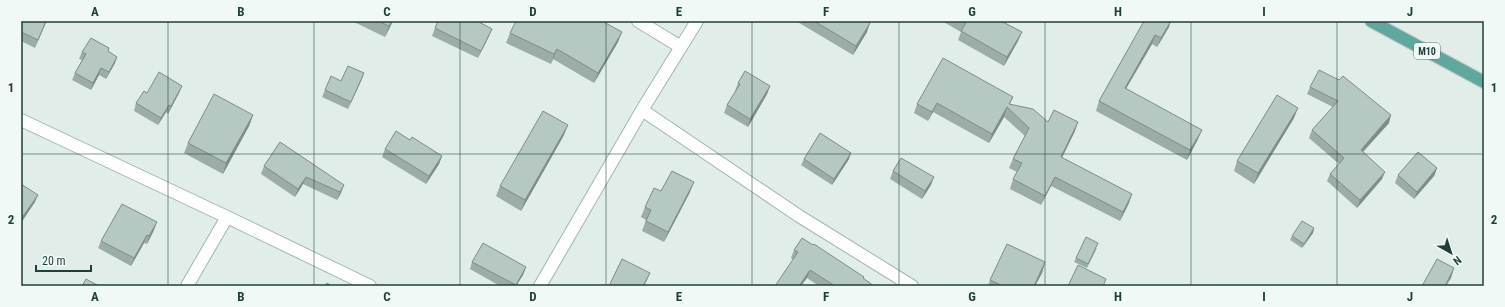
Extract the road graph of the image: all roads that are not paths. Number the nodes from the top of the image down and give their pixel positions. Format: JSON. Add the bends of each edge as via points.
{"nodes":[{"id":1,"x":638,"y":21,"type":"edge"},
{"id":2,"x":697,"y":21,"type":"edge"},
{"id":3,"x":1371,"y":21,"type":"edge"},
{"id":4,"x":680,"y":47,"type":"junction"},
{"id":5,"x":1484,"y":82,"type":"edge"},
{"id":6,"x":642,"y":110,"type":"junction"},
{"id":7,"x":21,"y":120,"type":"edge"},
{"id":8,"x":228,"y":217,"type":"junction"},
{"id":9,"x":187,"y":286,"type":"edge"},
{"id":10,"x":370,"y":286,"type":"edge"},
{"id":11,"x":540,"y":286,"type":"edge"},
{"id":12,"x":912,"y":286,"type":"edge"}],
"edges":[{"from":1,"to":4,"type":"street"},
{"from":2,"to":4,"type":"street"},
{"from":3,"to":5,"type":"main road","number":"M10"},
{"from":4,"to":6,"type":"street"},
{"from":6,"to":11,"type":"street"},
{"from":6,"to":12,"type":"street","via":[[798,216]]},
{"from":7,"to":8,"type":"street"},
{"from":8,"to":9,"type":"street"},
{"from":8,"to":10,"type":"street"}]}
